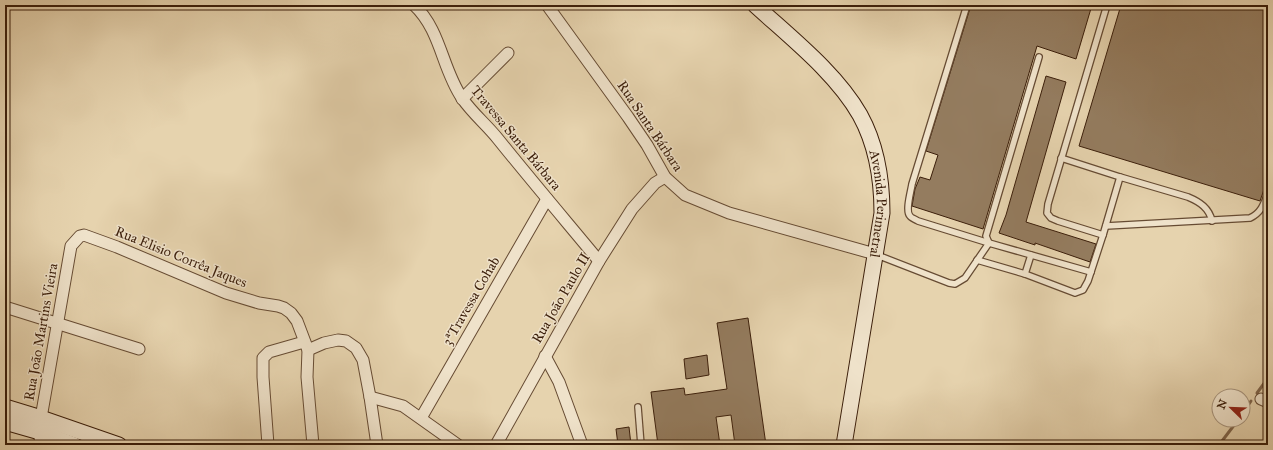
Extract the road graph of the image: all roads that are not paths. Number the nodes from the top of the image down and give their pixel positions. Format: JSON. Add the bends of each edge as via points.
{"nodes":[{"id":1,"x":547,"y":5,"type":"edge"},
{"id":2,"x":755,"y":5,"type":"edge"},
{"id":3,"x":967,"y":5,"type":"edge"},
{"id":4,"x":1107,"y":5,"type":"edge"},
{"id":5,"x":420,"y":7,"type":"edge"},
{"id":6,"x":508,"y":53,"type":"dead end"},
{"id":7,"x":1039,"y":57,"type":"dead end"},
{"id":8,"x":462,"y":99,"type":"junction"},
{"id":9,"x":1061,"y":158,"type":"junction"},
{"id":10,"x":665,"y":177,"type":"junction"},
{"id":11,"x":1120,"y":177,"type":"junction"},
{"id":12,"x":1268,"y":193,"type":"edge"},
{"id":13,"x":547,"y":199,"type":"junction"},
{"id":14,"x":1212,"y":221,"type":"junction"},
{"id":15,"x":1106,"y":226,"type":"junction"},
{"id":16,"x":1103,"y":235,"type":"junction"},
{"id":17,"x":88,"y":236,"type":"joint"},
{"id":18,"x":989,"y":243,"type":"junction"},
{"id":19,"x":875,"y":254,"type":"junction"},
{"id":20,"x":1031,"y":255,"type":"junction"},
{"id":21,"x":977,"y":260,"type":"junction"},
{"id":22,"x":599,"y":261,"type":"junction"},
{"id":23,"x":1091,"y":272,"type":"junction"},
{"id":24,"x":1025,"y":274,"type":"junction"},
{"id":25,"x":5,"y":307,"type":"edge"},
{"id":26,"x":58,"y":324,"type":"junction"},
{"id":27,"x":306,"y":346,"type":"junction"},
{"id":28,"x":140,"y":349,"type":"dead end"},
{"id":29,"x":545,"y":356,"type":"junction"},
{"id":30,"x":370,"y":397,"type":"junction"},
{"id":31,"x":5,"y":407,"type":"edge"},
{"id":32,"x":638,"y":407,"type":"dead end"},
{"id":33,"x":421,"y":418,"type":"junction"},
{"id":34,"x":5,"y":422,"type":"edge"},
{"id":35,"x":41,"y":436,"type":"edge"},
{"id":36,"x":74,"y":445,"type":"edge"},
{"id":37,"x":119,"y":445,"type":"edge"},
{"id":38,"x":268,"y":445,"type":"edge"},
{"id":39,"x":313,"y":445,"type":"edge"},
{"id":40,"x":377,"y":445,"type":"edge"},
{"id":41,"x":458,"y":445,"type":"edge"},
{"id":42,"x":496,"y":445,"type":"edge"},
{"id":43,"x":582,"y":445,"type":"edge"},
{"id":44,"x":641,"y":445,"type":"edge"},
{"id":45,"x":844,"y":445,"type":"edge"}],
"edges":[{"from":1,"to":10,"type":"street","name":"Rua Santa Bárbara","via":[[628,117]]},
{"from":2,"to":19,"type":"main road","name":"Avenida Perimetral","via":[[823,69],[845,93],[860,116],[878,166],[882,192],[882,213]]},
{"from":3,"to":18,"type":"lane","via":[[912,184],[907,209],[908,215],[918,221]]},
{"from":4,"to":9,"type":"lane"},
{"from":5,"to":8,"type":"street","name":"Travessa Santa Bárbara"},
{"from":6,"to":8,"type":"street"},
{"from":7,"to":18,"type":"lane","via":[[986,236]]},
{"from":8,"to":13,"type":"street","name":"Travessa Santa Bárbara"},
{"from":9,"to":11,"type":"lane"},
{"from":9,"to":16,"type":"lane","via":[[1047,213],[1058,221]]},
{"from":10,"to":19,"type":"street","name":"Rua Santa Bárbara","via":[[685,195],[729,213]]},
{"from":10,"to":22,"type":"street","name":"Rua João Paulo II","via":[[654,183],[632,209]]},
{"from":11,"to":14,"type":"lane","via":[[1199,202],[1210,213]]},
{"from":11,"to":15,"type":"lane"},
{"from":12,"to":14,"type":"lane","via":[[1256,215],[1250,218]]},
{"from":13,"to":22,"type":"street","name":"Travessa Santa Bárbara"},
{"from":13,"to":33,"type":"street","name":"3ªTravessa Cohab"},
{"from":14,"to":15,"type":"lane"},
{"from":15,"to":16,"type":"lane"},
{"from":16,"to":23,"type":"lane"},
{"from":17,"to":26,"type":"street","name":"Rua João Martins Vieira","via":[[80,236],[71,246]]},
{"from":17,"to":27,"type":"street","name":"Rua Elisio Corrêa Jaques","via":[[226,294],[284,308],[297,320]]},
{"from":18,"to":20,"type":"lane"},
{"from":18,"to":21,"type":"lane"},
{"from":19,"to":21,"type":"lane","via":[[955,284],[965,278]]},
{"from":19,"to":45,"type":"main road","name":"Avenida Perimetral"},
{"from":20,"to":23,"type":"lane"},
{"from":20,"to":24,"type":"lane"},
{"from":21,"to":24,"type":"lane"},
{"from":22,"to":29,"type":"street","name":"Rua João Paulo II"},
{"from":23,"to":24,"type":"lane","via":[[1083,290],[1075,293]]},
{"from":25,"to":26,"type":"street"},
{"from":26,"to":28,"type":"street"},
{"from":26,"to":35,"type":"street","name":"Rua João Martins Vieira"},
{"from":27,"to":30,"type":"street","via":[[338,340],[346,341],[356,348],[363,360]]},
{"from":27,"to":38,"type":"street","via":[[269,352],[263,358],[262,377]]},
{"from":27,"to":39,"type":"street","name":"Rua Elisio Corrêa Jaques"},
{"from":29,"to":42,"type":"street","name":"Rua João Paulo II"},
{"from":29,"to":43,"type":"street","via":[[559,382]]},
{"from":30,"to":33,"type":"street","via":[[403,406]]},
{"from":30,"to":40,"type":"street"},
{"from":31,"to":35,"type":"main road"},
{"from":32,"to":44,"type":"lane"},
{"from":33,"to":41,"type":"street"},
{"from":34,"to":35,"type":"main road"},
{"from":35,"to":36,"type":"main road"},
{"from":35,"to":37,"type":"main road"}]}
